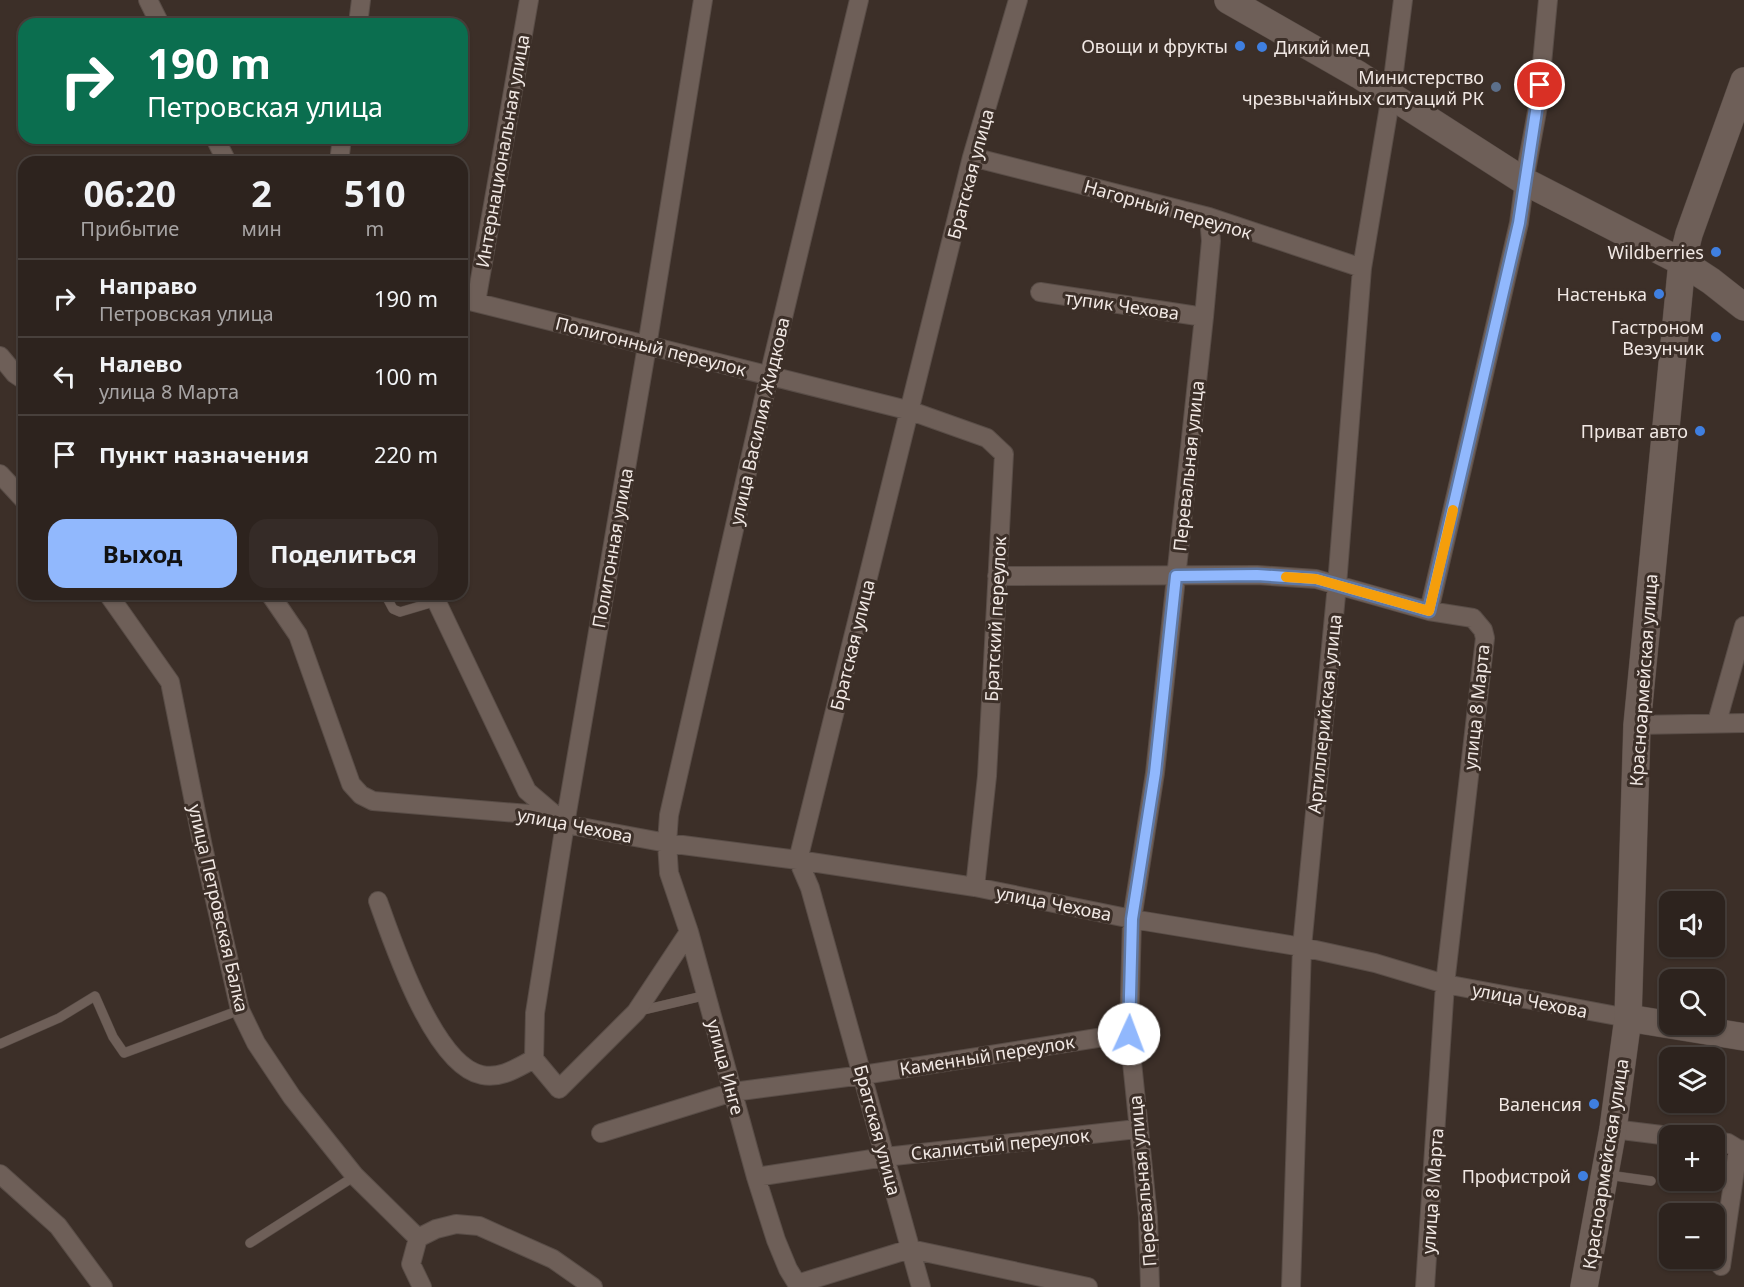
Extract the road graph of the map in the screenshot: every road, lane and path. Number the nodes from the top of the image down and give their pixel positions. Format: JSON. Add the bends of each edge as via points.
{"nodes":[{"id":1,"x":148,"y":0,"type":"edge"},
{"id":2,"x":361,"y":0,"type":"edge"},
{"id":3,"x":529,"y":0,"type":"edge"},
{"id":4,"x":703,"y":0,"type":"edge"},
{"id":5,"x":859,"y":0,"type":"edge"},
{"id":6,"x":1018,"y":0,"type":"edge"},
{"id":7,"x":1403,"y":0,"type":"edge"},
{"id":8,"x":1548,"y":0,"type":"edge"},
{"id":9,"x":1235,"y":2,"type":"edge"},
{"id":10,"x":157,"y":18,"type":"edge"},
{"id":11,"x":359,"y":18,"type":"edge"},
{"id":12,"x":1744,"y":81,"type":"edge"},
{"id":13,"x":1391,"y":95,"type":"junction"},
{"id":14,"x":972,"y":157,"type":"junction"},
{"id":15,"x":1524,"y":181,"type":"junction"},
{"id":16,"x":1209,"y":217,"type":"junction"},
{"id":17,"x":1682,"y":262,"type":"junction"},
{"id":18,"x":1362,"y":268,"type":"junction"},
{"id":19,"x":1040,"y":292,"type":"dead end"},
{"id":20,"x":469,"y":301,"type":"edge"},
{"id":21,"x":1744,"y":307,"type":"edge"},
{"id":22,"x":1204,"y":317,"type":"junction"},
{"id":23,"x":646,"y":346,"type":"junction"},
{"id":24,"x":0,"y":356,"type":"edge"},
{"id":25,"x":769,"y":375,"type":"junction"},
{"id":26,"x":18,"y":376,"type":"edge"},
{"id":27,"x":910,"y":411,"type":"junction"},
{"id":28,"x":0,"y":474,"type":"edge"},
{"id":29,"x":18,"y":494,"type":"edge"},
{"id":30,"x":997,"y":576,"type":"junction"},
{"id":31,"x":1176,"y":576,"type":"junction"},
{"id":32,"x":1337,"y":585,"type":"junction"},
{"id":33,"x":112,"y":600,"type":"edge"},
{"id":34,"x":274,"y":600,"type":"edge"},
{"id":35,"x":388,"y":600,"type":"edge"},
{"id":36,"x":430,"y":600,"type":"edge"},
{"id":37,"x":436,"y":600,"type":"edge"},
{"id":38,"x":1429,"y":611,"type":"junction"},
{"id":39,"x":1744,"y":626,"type":"edge"},
{"id":40,"x":1717,"y":722,"type":"junction"},
{"id":41,"x":1744,"y":723,"type":"edge"},
{"id":42,"x":1637,"y":725,"type":"junction"},
{"id":43,"x":565,"y":824,"type":"junction"},
{"id":44,"x":667,"y":843,"type":"junction"},
{"id":45,"x":798,"y":860,"type":"junction"},
{"id":46,"x":975,"y":887,"type":"junction"},
{"id":47,"x":378,"y":901,"type":"dead end"},
{"id":48,"x":1132,"y":919,"type":"junction"},
{"id":49,"x":689,"y":932,"type":"junction"},
{"id":50,"x":1302,"y":946,"type":"junction"},
{"id":51,"x":1445,"y":984,"type":"junction"},
{"id":52,"x":707,"y":995,"type":"junction"},
{"id":53,"x":240,"y":1010,"type":"junction"},
{"id":54,"x":636,"y":1012,"type":"junction"},
{"id":55,"x":1628,"y":1018,"type":"junction"},
{"id":56,"x":1129,"y":1034,"type":"junction"},
{"id":57,"x":1744,"y":1037,"type":"edge"},
{"id":58,"x":0,"y":1044,"type":"edge"},
{"id":59,"x":534,"y":1059,"type":"junction"},
{"id":60,"x":863,"y":1075,"type":"junction"},
{"id":61,"x":733,"y":1092,"type":"junction"},
{"id":62,"x":1137,"y":1129,"type":"junction"},
{"id":63,"x":1613,"y":1129,"type":"junction"},
{"id":64,"x":601,"y":1133,"type":"dead end"},
{"id":65,"x":1659,"y":1135,"type":"edge"},
{"id":66,"x":1725,"y":1143,"type":"edge"},
{"id":67,"x":1741,"y":1149,"type":"edge"},
{"id":68,"x":885,"y":1157,"type":"junction"},
{"id":69,"x":0,"y":1174,"type":"edge"},
{"id":70,"x":1605,"y":1174,"type":"junction"},
{"id":71,"x":355,"y":1176,"type":"junction"},
{"id":72,"x":756,"y":1177,"type":"junction"},
{"id":73,"x":1651,"y":1181,"type":"dead end"},
{"id":74,"x":418,"y":1238,"type":"junction"},
{"id":75,"x":250,"y":1243,"type":"dead end"},
{"id":76,"x":1725,"y":1243,"type":"edge"},
{"id":77,"x":910,"y":1249,"type":"junction"},
{"id":78,"x":798,"y":1285,"type":"edge"},
{"id":79,"x":103,"y":1287,"type":"edge"},
{"id":80,"x":422,"y":1287,"type":"edge"},
{"id":81,"x":593,"y":1287,"type":"edge"},
{"id":82,"x":921,"y":1287,"type":"edge"},
{"id":83,"x":1088,"y":1287,"type":"edge"},
{"id":84,"x":1150,"y":1287,"type":"edge"},
{"id":85,"x":1291,"y":1287,"type":"edge"},
{"id":86,"x":1425,"y":1287,"type":"edge"},
{"id":87,"x":1584,"y":1287,"type":"edge"}],
"edges":[{"from":1,"to":10,"type":"street"},
{"from":2,"to":11,"type":"street"},
{"from":3,"to":20,"type":"street","name":"Интернациональная улица"},
{"from":4,"to":23,"type":"street","name":"Полигонная улица"},
{"from":5,"to":25,"type":"street","name":"улица Василия Жидкова"},
{"from":6,"to":14,"type":"street","name":"Братская улица"},
{"from":7,"to":13,"type":"street","name":"Артиллерийская улица"},
{"from":8,"to":15,"type":"street","via":[[1538,106]]},
{"from":9,"to":13,"type":"main road"},
{"from":12,"to":17,"type":"main road","name":"Красноармейская улица"},
{"from":13,"to":15,"type":"main road"},
{"from":13,"to":18,"type":"street","name":"Артиллерийская улица"},
{"from":14,"to":16,"type":"street","name":"Нагорный переулок"},
{"from":14,"to":27,"type":"street","name":"Братская улица"},
{"from":15,"to":17,"type":"main road"},
{"from":15,"to":38,"type":"street","via":[[1519,223]]},
{"from":16,"to":18,"type":"street","name":"Нагорный переулок"},
{"from":16,"to":22,"type":"street","name":"Перевальная улица","via":[[1211,241]]},
{"from":17,"to":21,"type":"main road"},
{"from":17,"to":42,"type":"main road","name":"Красноармейская улица"},
{"from":18,"to":32,"type":"street","name":"Артиллерийская улица"},
{"from":19,"to":22,"type":"street","name":"тупик Чехова"},
{"from":20,"to":23,"type":"street","name":"Полигонный переулок"},
{"from":22,"to":31,"type":"street","name":"Перевальная улица"},
{"from":23,"to":25,"type":"street","name":"Полигонный переулок"},
{"from":23,"to":43,"type":"street","name":"Полигонная улица"},
{"from":24,"to":26,"type":"street"},
{"from":25,"to":27,"type":"street","name":"Полигонный переулок"},
{"from":25,"to":44,"type":"street","name":"улица Василия Жидкова","via":[[669,814]]},
{"from":27,"to":30,"type":"street","name":"Братский переулок","via":[[987,438],[1004,454]]},
{"from":27,"to":45,"type":"street","name":"Братская улица"},
{"from":28,"to":29,"type":"street"},
{"from":30,"to":31,"type":"street","name":"улица 8 Марта"},
{"from":30,"to":46,"type":"street","name":"Братский переулок","via":[[987,776]]},
{"from":31,"to":32,"type":"street","name":"улица 8 Марта","via":[[1257,575],[1316,579]]},
{"from":31,"to":48,"type":"street","name":"Перевальная улица","via":[[1155,773]]},
{"from":32,"to":38,"type":"street","name":"улица 8 Марта"},
{"from":32,"to":50,"type":"street","name":"Артиллерийская улица"},
{"from":33,"to":53,"type":"street","name":"улица Петровская Балка","via":[[170,682]]},
{"from":34,"to":43,"type":"street","name":"улица Чехова","via":[[297,635],[351,784],[361,795],[373,801],[529,814]]},
{"from":35,"to":36,"type":"lane","via":[[400,612]]},
{"from":37,"to":43,"type":"street","via":[[527,791]]},
{"from":38,"to":51,"type":"street","name":"улица 8 Марта","via":[[1473,618],[1485,638]]},
{"from":39,"to":40,"type":"street"},
{"from":40,"to":41,"type":"street"},
{"from":40,"to":42,"type":"street"},
{"from":42,"to":55,"type":"main road","name":"Красноармейская улица"},
{"from":43,"to":44,"type":"street","name":"улица Чехова"},
{"from":43,"to":59,"type":"street","name":"Полигонная улица","via":[[535,1013]]},
{"from":44,"to":45,"type":"street","name":"улица Чехова"},
{"from":44,"to":49,"type":"street","name":"улица Инге","via":[[669,873]]},
{"from":45,"to":46,"type":"street","name":"улица Чехова"},
{"from":45,"to":60,"type":"street","name":"Братская улица","via":[[810,888]]},
{"from":46,"to":48,"type":"street","name":"улица Чехова"},
{"from":47,"to":59,"type":"street","via":[[398,957],[435,1033],[470,1071],[504,1074]]},
{"from":48,"to":50,"type":"street","name":"улица Чехова"},
{"from":48,"to":56,"type":"street","name":"Перевальная улица"},
{"from":49,"to":52,"type":"street","name":"улица Инге"},
{"from":49,"to":54,"type":"street"},
{"from":50,"to":51,"type":"street","name":"улица Чехова"},
{"from":50,"to":85,"type":"street","name":"Артиллерийская улица"},
{"from":51,"to":55,"type":"street","name":"улица Чехова"},
{"from":51,"to":86,"type":"street","name":"улица 8 Марта"},
{"from":52,"to":54,"type":"lane"},
{"from":52,"to":61,"type":"street","name":"улица Инге"},
{"from":53,"to":58,"type":"lane","via":[[124,1053],[95,996]]},
{"from":53,"to":71,"type":"street","name":"улица Петровская Балка","via":[[292,1097]]},
{"from":54,"to":59,"type":"street","via":[[559,1089]]},
{"from":55,"to":57,"type":"main road","name":"улица Чехова"},
{"from":55,"to":63,"type":"main road","name":"Красноармейская улица"},
{"from":56,"to":60,"type":"street","name":"Каменный переулок"},
{"from":56,"to":62,"type":"street","name":"Перевальная улица"},
{"from":60,"to":61,"type":"street","name":"Каменный переулок"},
{"from":60,"to":68,"type":"street","name":"Братская улица"},
{"from":61,"to":64,"type":"street","name":"Каменный переулок"},
{"from":61,"to":72,"type":"street","name":"улица Инге"},
{"from":62,"to":68,"type":"street","name":"Скалистый переулок"},
{"from":62,"to":84,"type":"street","name":"Перевальная улица","via":[[1148,1217]]},
{"from":63,"to":65,"type":"street"},
{"from":63,"to":70,"type":"main road","name":"Красноармейская улица"},
{"from":66,"to":67,"type":"street"},
{"from":67,"to":76,"type":"street"},
{"from":68,"to":72,"type":"street","name":"Скалистый переулок"},
{"from":68,"to":77,"type":"street","name":"Братская улица"},
{"from":69,"to":79,"type":"street","via":[[58,1226]]},
{"from":70,"to":73,"type":"lane"},
{"from":70,"to":87,"type":"main road","name":"Красноармейская улица"},
{"from":71,"to":74,"type":"street","name":"улица Петровская Балка"},
{"from":71,"to":75,"type":"lane"},
{"from":72,"to":78,"type":"street","name":"улица Инге","via":[[776,1240]]},
{"from":74,"to":80,"type":"street","via":[[411,1264]]},
{"from":74,"to":81,"type":"street","via":[[456,1224],[479,1226],[553,1259]]},
{"from":77,"to":78,"type":"street"},
{"from":77,"to":82,"type":"street","name":"Братская улица"},
{"from":77,"to":83,"type":"street"}]}
